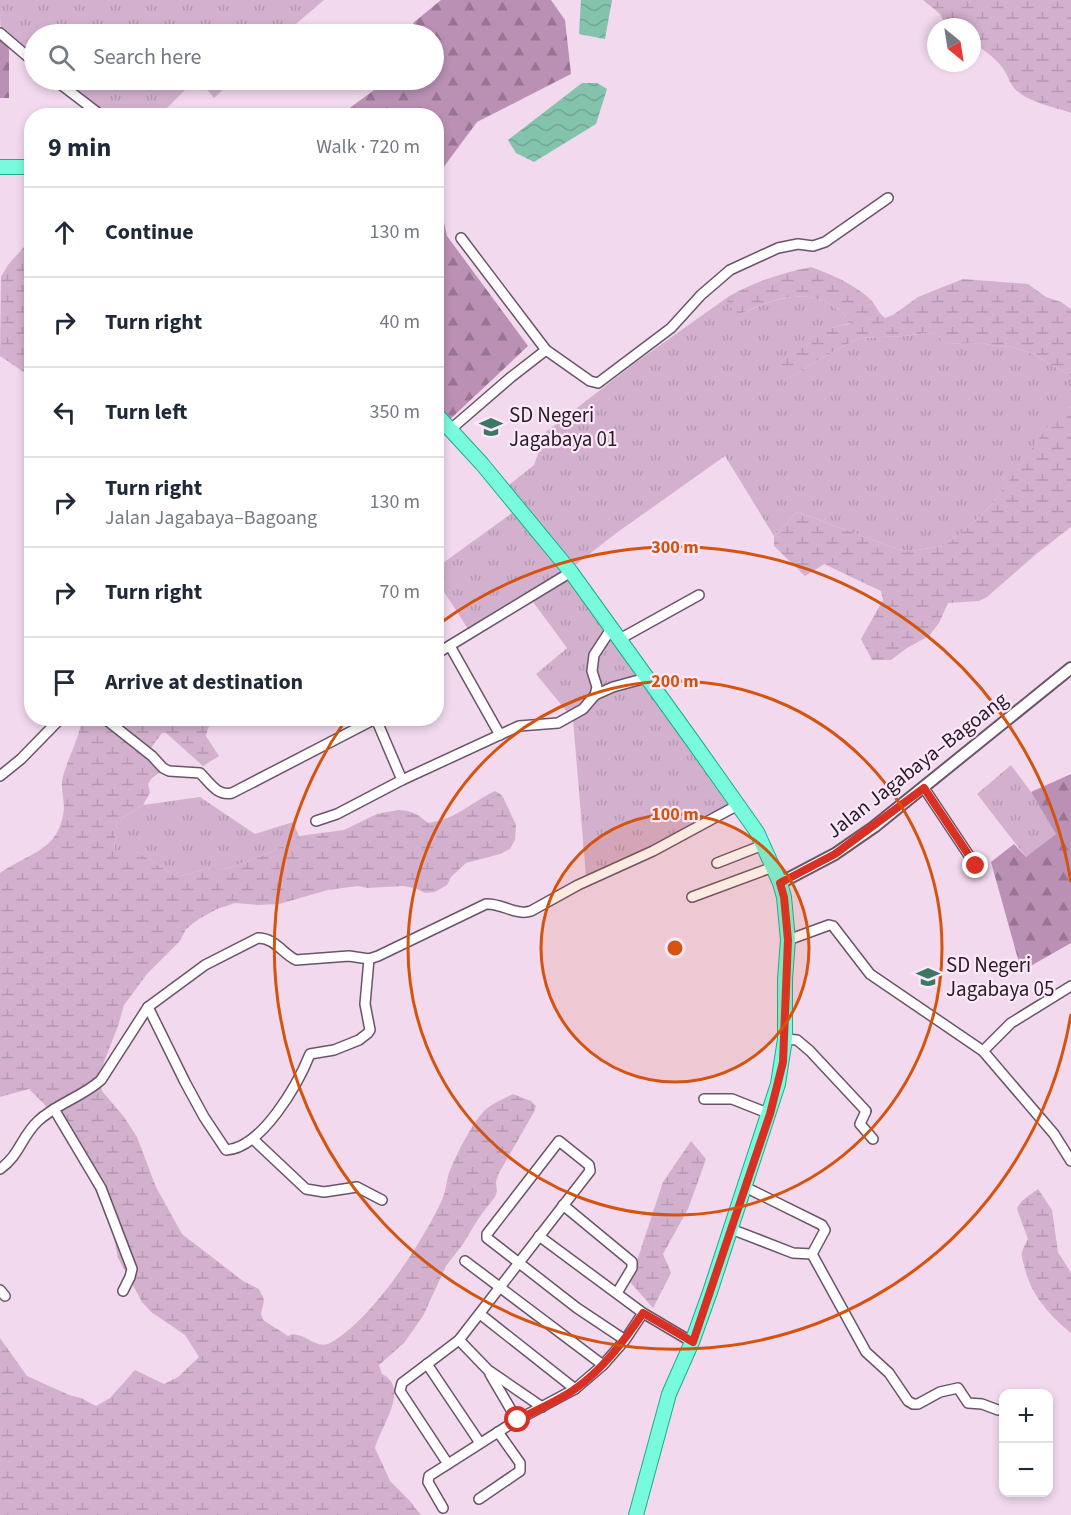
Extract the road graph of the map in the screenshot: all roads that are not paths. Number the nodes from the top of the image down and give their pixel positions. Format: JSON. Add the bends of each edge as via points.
{"nodes":[{"id":1,"x":0,"y":33,"type":"edge"},
{"id":2,"x":24,"y":53,"type":"edge"},
{"id":3,"x":68,"y":90,"type":"edge"},
{"id":4,"x":92,"y":108,"type":"edge"},
{"id":5,"x":0,"y":167,"type":"edge"},
{"id":6,"x":24,"y":167,"type":"edge"},
{"id":7,"x":888,"y":198,"type":"dead end"},
{"id":8,"x":461,"y":238,"type":"dead end"},
{"id":9,"x":546,"y":350,"type":"junction"},
{"id":10,"x":444,"y":421,"type":"edge"},
{"id":11,"x":444,"y":424,"type":"edge"},
{"id":12,"x":571,"y":572,"type":"junction"},
{"id":13,"x":699,"y":595,"type":"dead end"},
{"id":14,"x":615,"y":634,"type":"junction"},
{"id":15,"x":450,"y":645,"type":"junction"},
{"id":16,"x":444,"y":649,"type":"edge"},
{"id":17,"x":1071,"y":668,"type":"edge"},
{"id":18,"x":646,"y":678,"type":"junction"},
{"id":19,"x":595,"y":695,"type":"junction"},
{"id":20,"x":54,"y":726,"type":"edge"},
{"id":21,"x":114,"y":726,"type":"edge"},
{"id":22,"x":363,"y":726,"type":"edge"},
{"id":23,"x":380,"y":726,"type":"edge"},
{"id":24,"x":500,"y":735,"type":"junction"},
{"id":25,"x":0,"y":777,"type":"edge"},
{"id":26,"x":402,"y":780,"type":"junction"},
{"id":27,"x":924,"y":788,"type":"junction"},
{"id":28,"x":738,"y":805,"type":"junction"},
{"id":29,"x":316,"y":821,"type":"dead end"},
{"id":30,"x":763,"y":845,"type":"junction"},
{"id":31,"x":717,"y":863,"type":"dead end"},
{"id":32,"x":976,"y":866,"type":"dead end"},
{"id":33,"x":773,"y":867,"type":"junction"},
{"id":34,"x":780,"y":883,"type":"junction"},
{"id":35,"x":692,"y":897,"type":"dead end"},
{"id":36,"x":788,"y":940,"type":"junction"},
{"id":37,"x":369,"y":959,"type":"junction"},
{"id":38,"x":1071,"y":986,"type":"edge"},
{"id":39,"x":148,"y":1007,"type":"junction"},
{"id":40,"x":785,"y":1039,"type":"junction"},
{"id":41,"x":983,"y":1051,"type":"junction"},
{"id":42,"x":704,"y":1099,"type":"dead end"},
{"id":43,"x":54,"y":1109,"type":"junction"},
{"id":44,"x":770,"y":1114,"type":"junction"},
{"id":45,"x":253,"y":1139,"type":"junction"},
{"id":46,"x":873,"y":1139,"type":"dead end"},
{"id":47,"x":1071,"y":1161,"type":"edge"},
{"id":48,"x":0,"y":1169,"type":"edge"},
{"id":49,"x":745,"y":1187,"type":"junction"},
{"id":50,"x":382,"y":1200,"type":"dead end"},
{"id":51,"x":563,"y":1205,"type":"junction"},
{"id":52,"x":731,"y":1229,"type":"junction"},
{"id":53,"x":539,"y":1236,"type":"junction"},
{"id":54,"x":812,"y":1254,"type":"junction"},
{"id":55,"x":465,"y":1261,"type":"dead end"},
{"id":56,"x":518,"y":1264,"type":"junction"},
{"id":57,"x":500,"y":1288,"type":"junction"},
{"id":58,"x":123,"y":1291,"type":"dead end"},
{"id":59,"x":617,"y":1293,"type":"junction"},
{"id":60,"x":643,"y":1313,"type":"junction"},
{"id":61,"x":480,"y":1314,"type":"junction"},
{"id":62,"x":459,"y":1340,"type":"junction"},
{"id":63,"x":625,"y":1340,"type":"junction"},
{"id":64,"x":693,"y":1342,"type":"junction"},
{"id":65,"x":428,"y":1365,"type":"junction"},
{"id":66,"x":603,"y":1365,"type":"junction"},
{"id":67,"x":488,"y":1370,"type":"junction"},
{"id":68,"x":575,"y":1389,"type":"junction"},
{"id":69,"x":542,"y":1407,"type":"junction"},
{"id":70,"x":998,"y":1410,"type":"dead end"},
{"id":71,"x":518,"y":1420,"type":"junction"},
{"id":72,"x":498,"y":1432,"type":"junction"},
{"id":73,"x":480,"y":1443,"type":"junction"},
{"id":74,"x":448,"y":1464,"type":"junction"},
{"id":75,"x":479,"y":1499,"type":"dead end"},
{"id":76,"x":443,"y":1508,"type":"dead end"},
{"id":77,"x":636,"y":1515,"type":"edge"}],
"edges":[{"from":1,"to":2,"type":"street"},
{"from":3,"to":4,"type":"street"},
{"from":5,"to":6,"type":"main road"},
{"from":7,"to":9,"type":"street","via":[[825,242],[778,248],[730,270],[671,328],[598,383]]},
{"from":8,"to":9,"type":"street"},
{"from":9,"to":10,"type":"street"},
{"from":11,"to":12,"type":"main road","via":[[520,508]]},
{"from":12,"to":14,"type":"main road"},
{"from":12,"to":15,"type":"street"},
{"from":13,"to":14,"type":"street"},
{"from":14,"to":18,"type":"main road"},
{"from":14,"to":19,"type":"street","via":[[594,655]]},
{"from":15,"to":16,"type":"street"},
{"from":15,"to":24,"type":"street"},
{"from":17,"to":27,"type":"street","name":"Jalan Jagabaya–Bagoang"},
{"from":18,"to":19,"type":"street"},
{"from":18,"to":28,"type":"main road"},
{"from":19,"to":24,"type":"street","via":[[583,709],[558,723],[519,726]]},
{"from":20,"to":25,"type":"street"},
{"from":21,"to":22,"type":"street","via":[[163,768],[200,773],[225,795]]},
{"from":23,"to":26,"type":"street"},
{"from":24,"to":26,"type":"street"},
{"from":26,"to":29,"type":"street"},
{"from":27,"to":32,"type":"street"},
{"from":27,"to":34,"type":"street","name":"Jalan Jagabaya–Bagoang","via":[[835,854]]},
{"from":28,"to":30,"type":"main road"},
{"from":28,"to":37,"type":"street","via":[[524,914],[494,903],[486,904]]},
{"from":30,"to":31,"type":"street"},
{"from":30,"to":33,"type":"main road"},
{"from":33,"to":34,"type":"main road"},
{"from":33,"to":35,"type":"street"},
{"from":34,"to":36,"type":"main road"},
{"from":36,"to":40,"type":"main road"},
{"from":36,"to":41,"type":"street","via":[[833,926],[870,974]]},
{"from":37,"to":39,"type":"street","via":[[349,956],[296,960],[272,941],[258,938],[205,965]]},
{"from":37,"to":45,"type":"street","via":[[365,1004],[368,1034],[334,1050],[310,1054],[285,1098]]},
{"from":38,"to":41,"type":"street","via":[[1011,1023]]},
{"from":39,"to":43,"type":"street","via":[[101,1080]]},
{"from":39,"to":45,"type":"street","via":[[184,1082],[226,1150]]},
{"from":40,"to":44,"type":"main road"},
{"from":40,"to":46,"type":"street","via":[[797,1040],[810,1051],[866,1111],[860,1124]]},
{"from":41,"to":47,"type":"street","via":[[1054,1134]]},
{"from":42,"to":44,"type":"street","via":[[732,1099]]},
{"from":43,"to":48,"type":"street","via":[[28,1131],[15,1156]]},
{"from":43,"to":58,"type":"street","via":[[90,1168],[112,1215],[132,1269]]},
{"from":44,"to":49,"type":"main road"},
{"from":45,"to":50,"type":"street","via":[[306,1189],[324,1192],[357,1187]]},
{"from":49,"to":52,"type":"main road"},
{"from":49,"to":54,"type":"street","via":[[822,1224],[825,1230]]},
{"from":51,"to":53,"type":"street"},
{"from":51,"to":56,"type":"street","via":[[590,1168],[561,1140],[487,1234],[490,1242]]},
{"from":51,"to":59,"type":"street","via":[[632,1262]]},
{"from":52,"to":54,"type":"street","via":[[794,1253]]},
{"from":52,"to":64,"type":"main road"},
{"from":53,"to":56,"type":"street"},
{"from":53,"to":59,"type":"street"},
{"from":54,"to":70,"type":"street","via":[[866,1352],[889,1372],[908,1401],[918,1404],[958,1388],[968,1403]]},
{"from":55,"to":57,"type":"street"},
{"from":56,"to":57,"type":"street"},
{"from":56,"to":63,"type":"street"},
{"from":57,"to":61,"type":"street"},
{"from":57,"to":66,"type":"street"},
{"from":59,"to":60,"type":"street"},
{"from":60,"to":63,"type":"street"},
{"from":60,"to":64,"type":"street"},
{"from":61,"to":62,"type":"street"},
{"from":61,"to":68,"type":"street"},
{"from":62,"to":65,"type":"street"},
{"from":62,"to":67,"type":"street"},
{"from":63,"to":66,"type":"street"},
{"from":64,"to":77,"type":"main road","via":[[669,1394]]},
{"from":65,"to":73,"type":"street"},
{"from":65,"to":74,"type":"street","via":[[402,1383],[400,1391]]},
{"from":66,"to":68,"type":"street"},
{"from":67,"to":69,"type":"street"},
{"from":67,"to":71,"type":"street"},
{"from":68,"to":69,"type":"street"},
{"from":69,"to":71,"type":"street"},
{"from":71,"to":72,"type":"street"},
{"from":72,"to":73,"type":"street"},
{"from":72,"to":75,"type":"street","via":[[520,1462],[520,1471]]},
{"from":73,"to":74,"type":"street"},
{"from":74,"to":76,"type":"street","via":[[429,1476],[428,1482]]}]}
